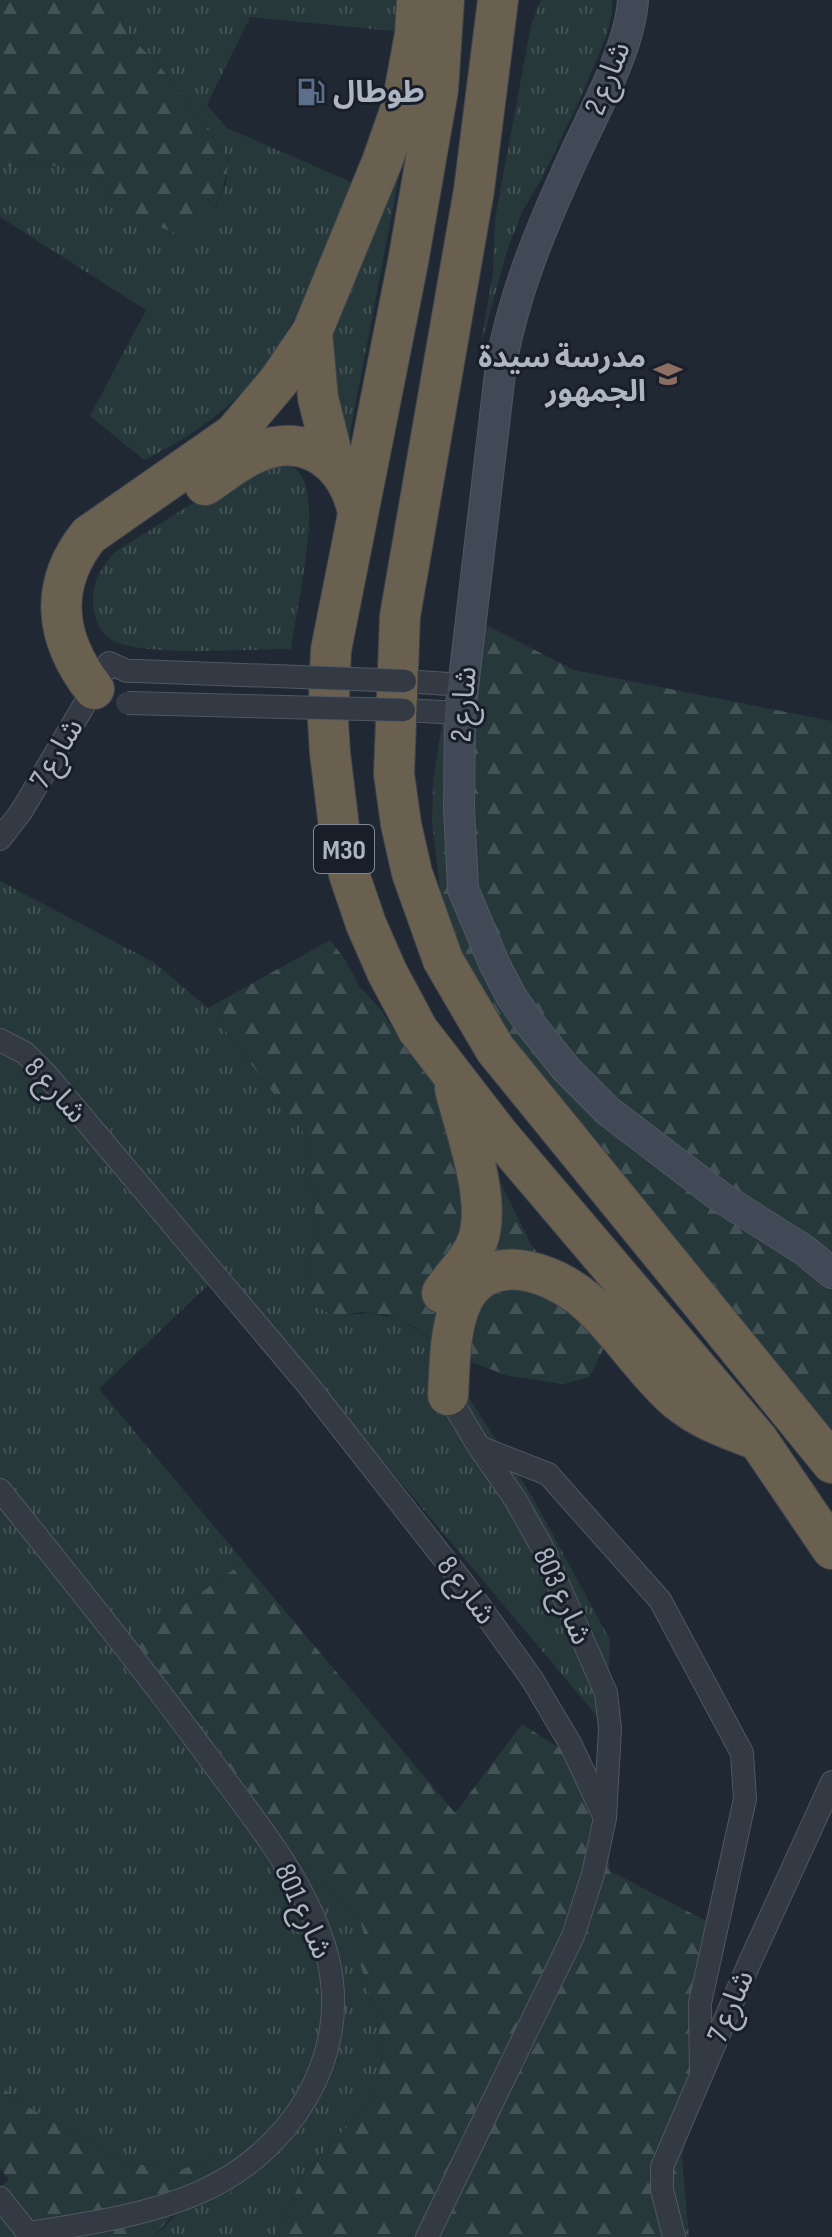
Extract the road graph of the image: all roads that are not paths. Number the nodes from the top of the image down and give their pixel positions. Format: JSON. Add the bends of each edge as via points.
{"nodes":[{"id":1,"x":417,"y":0,"type":"edge"},
{"id":2,"x":444,"y":0,"type":"edge"},
{"id":3,"x":633,"y":0,"type":"edge"},
{"id":4,"x":519,"y":1,"type":"edge"},
{"id":5,"x":312,"y":332,"type":"junction"},
{"id":6,"x":334,"y":462,"type":"junction"},
{"id":7,"x":358,"y":514,"type":"junction"},
{"id":8,"x":117,"y":682,"type":"junction"},
{"id":9,"x":461,"y":699,"type":"junction"},
{"id":10,"x":0,"y":839,"type":"edge"},
{"id":11,"x":0,"y":1040,"type":"edge"},
{"id":12,"x":452,"y":1077,"type":"junction"},
{"id":13,"x":832,"y":1273,"type":"edge"},
{"id":14,"x":448,"y":1395,"type":"junction"},
{"id":15,"x":758,"y":1440,"type":"junction"},
{"id":16,"x":479,"y":1447,"type":"junction"},
{"id":17,"x":832,"y":1463,"type":"edge"},
{"id":18,"x":0,"y":1490,"type":"edge"},
{"id":19,"x":832,"y":1549,"type":"edge"},
{"id":20,"x":832,"y":1782,"type":"edge"},
{"id":21,"x":605,"y":1818,"type":"junction"},
{"id":22,"x":701,"y":2075,"type":"junction"},
{"id":23,"x":0,"y":2198,"type":"edge"},
{"id":24,"x":29,"y":2235,"type":"edge"},
{"id":25,"x":427,"y":2237,"type":"edge"},
{"id":26,"x":674,"y":2237,"type":"edge"}],
"edges":[{"from":1,"to":5,"type":"highway","via":[[402,105]]},
{"from":2,"to":7,"type":"highway","number":"M30","via":[[435,106]]},
{"from":3,"to":9,"type":"street","name":"شارع 2","via":[[625,38],[539,233],[508,324]]},
{"from":4,"to":17,"type":"highway","number":"M30","via":[[474,190],[400,616],[394,774],[401,824],[443,960],[495,1049]]},
{"from":5,"to":6,"type":"highway","via":[[318,398]]},
{"from":5,"to":8,"type":"highway","via":[[234,434],[89,535],[75,552],[60,597],[72,656]]},
{"from":6,"to":7,"type":"highway","via":[[350,485]]},
{"from":6,"to":8,"type":"highway","via":[[301,448],[259,451],[109,548],[89,578],[83,609],[90,638]]},
{"from":7,"to":12,"type":"highway","number":"M30","via":[[331,650],[328,721],[339,827],[349,874],[387,972],[418,1030]]},
{"from":8,"to":9,"type":"street","bridge":true,"via":[[404,710]]},
{"from":8,"to":9,"type":"street","bridge":true,"via":[[405,681]]},
{"from":8,"to":10,"type":"street","name":"شارع 7"},
{"from":9,"to":13,"type":"street","name":"شارع 2","via":[[463,889],[511,996],[566,1069],[608,1111]]},
{"from":11,"to":21,"type":"street","name":"شارع 8","via":[[25,1053],[47,1075],[307,1384],[463,1583],[532,1679]]},
{"from":12,"to":14,"type":"highway","via":[[483,1214],[477,1244],[450,1279],[433,1315],[431,1350]]},
{"from":12,"to":15,"type":"highway","number":"M30"},
{"from":14,"to":15,"type":"highway","via":[[452,1335],[464,1297],[487,1275],[509,1269],[532,1271],[548,1275],[584,1299],[648,1371],[701,1418]]},
{"from":14,"to":16,"type":"street","name":"شارع 803"},
{"from":15,"to":19,"type":"highway","number":"M30"},
{"from":16,"to":21,"type":"street","name":"شارع 803","via":[[542,1547],[606,1693],[610,1728]]},
{"from":16,"to":22,"type":"street","via":[[548,1474],[660,1600],[742,1753],[745,1799],[700,2003]]},
{"from":18,"to":24,"type":"street","name":"شارع 801","via":[[135,1657],[283,1858],[327,1956],[333,1985],[333,2030],[317,2079],[288,2126],[246,2166],[198,2193],[131,2215]]},
{"from":20,"to":22,"type":"street","name":"شارع 7"},
{"from":21,"to":25,"type":"street","via":[[573,1936]]},
{"from":22,"to":26,"type":"street","name":"شارع 7","via":[[662,2167]]},
{"from":23,"to":24,"type":"street"}]}
